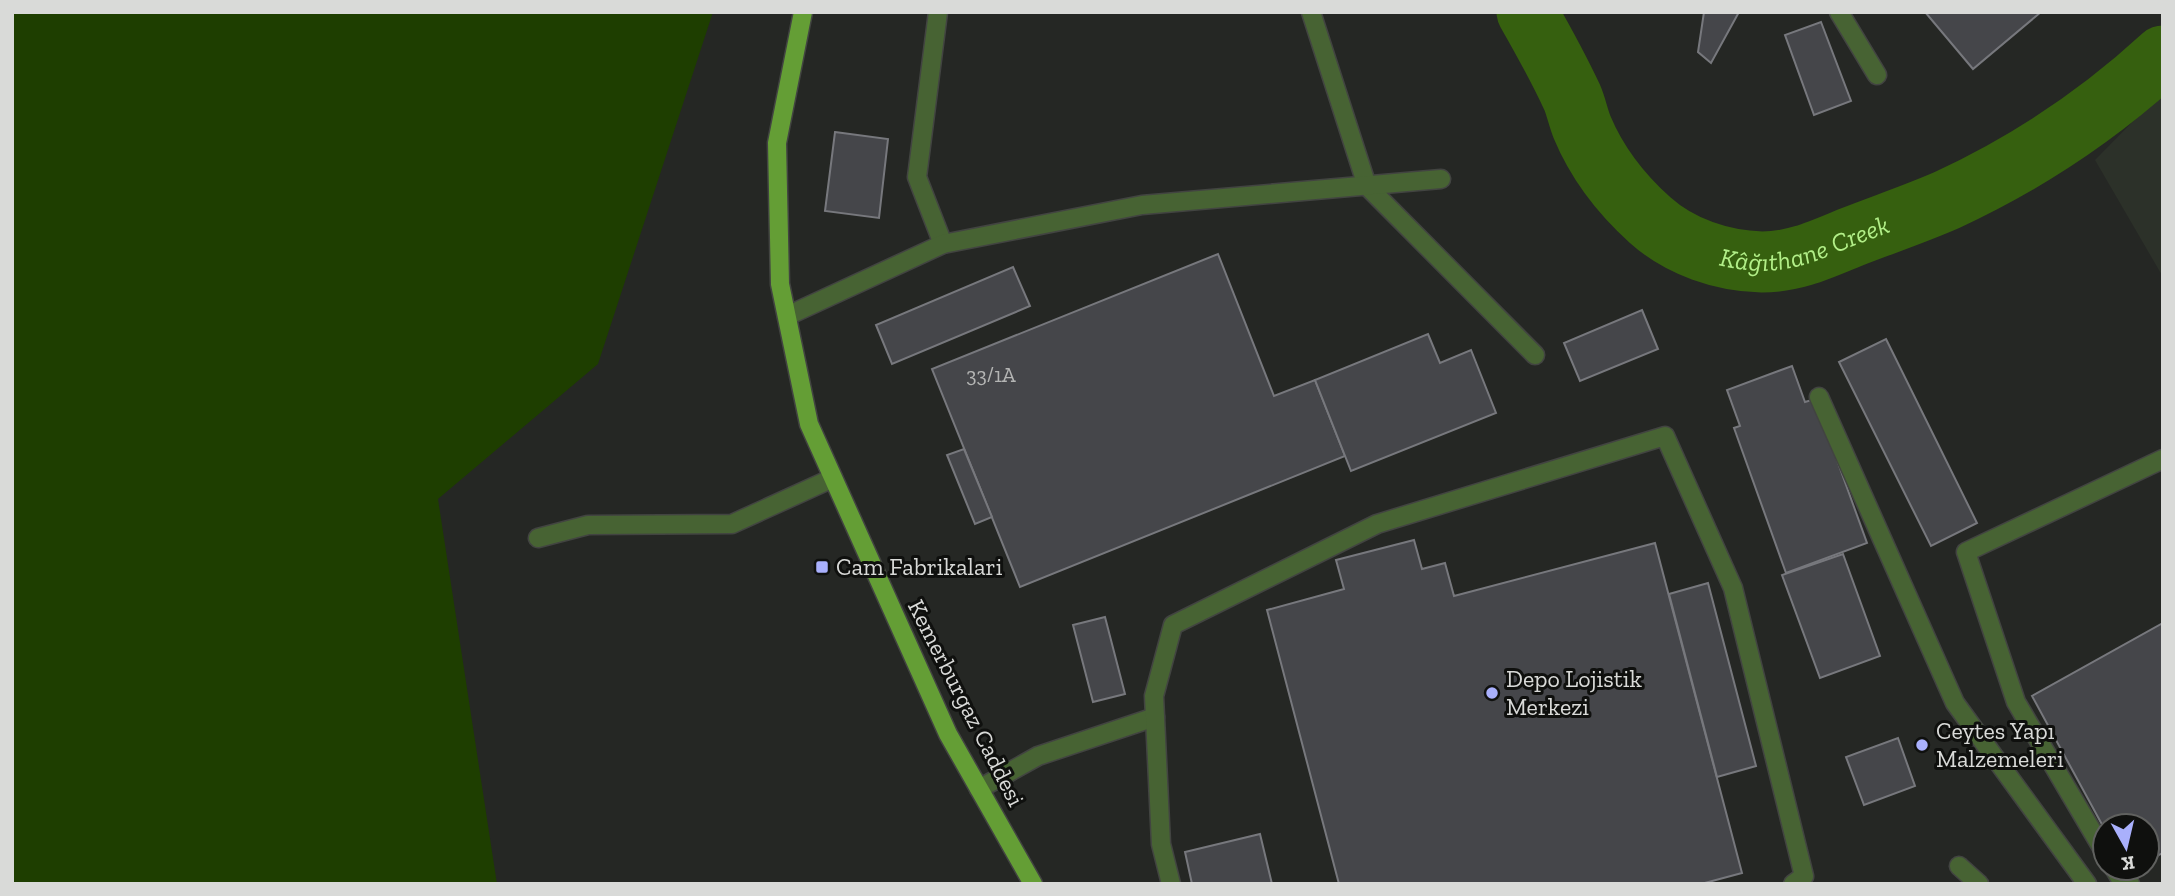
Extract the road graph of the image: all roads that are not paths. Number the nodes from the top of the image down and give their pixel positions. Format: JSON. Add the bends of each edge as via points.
{"nodes":[{"id":1,"x":803,"y":12,"type":"edge"},
{"id":2,"x":938,"y":12,"type":"edge"},
{"id":3,"x":1311,"y":12,"type":"edge"},
{"id":4,"x":1839,"y":12,"type":"edge"},
{"id":5,"x":1877,"y":75,"type":"dead end"},
{"id":6,"x":1441,"y":179,"type":"dead end"},
{"id":7,"x":1367,"y":186,"type":"junction"},
{"id":8,"x":943,"y":244,"type":"junction"},
{"id":9,"x":787,"y":316,"type":"junction"},
{"id":10,"x":1535,"y":355,"type":"dead end"},
{"id":11,"x":1819,"y":397,"type":"dead end"},
{"id":12,"x":2163,"y":459,"type":"edge"},
{"id":13,"x":833,"y":478,"type":"junction"},
{"id":14,"x":538,"y":538,"type":"dead end"},
{"id":15,"x":1155,"y":718,"type":"junction"},
{"id":16,"x":979,"y":789,"type":"junction"},
{"id":17,"x":2091,"y":829,"type":"edge"},
{"id":18,"x":1959,"y":866,"type":"dead end"},
{"id":19,"x":1033,"y":884,"type":"edge"},
{"id":20,"x":1171,"y":884,"type":"edge"},
{"id":21,"x":1793,"y":884,"type":"edge"},
{"id":22,"x":1979,"y":884,"type":"edge"},
{"id":23,"x":2087,"y":884,"type":"edge"}],
"edges":[{"from":1,"to":9,"type":"main road","name":"Kemerburgaz Caddesi","via":[[777,143],[780,284]]},
{"from":2,"to":8,"type":"lane","via":[[916,177]]},
{"from":3,"to":7,"type":"lane"},
{"from":4,"to":5,"type":"lane"},
{"from":6,"to":7,"type":"lane"},
{"from":7,"to":8,"type":"lane","via":[[1142,205]]},
{"from":7,"to":10,"type":"lane"},
{"from":8,"to":9,"type":"lane"},
{"from":9,"to":13,"type":"main road","name":"Kemerburgaz Caddesi","via":[[809,424]]},
{"from":11,"to":23,"type":"lane","via":[[1955,703]]},
{"from":12,"to":17,"type":"lane","via":[[1966,552],[2016,702]]},
{"from":13,"to":14,"type":"lane","via":[[732,524],[587,525]]},
{"from":13,"to":16,"type":"main road","name":"Kemerburgaz Caddesi","via":[[948,734]]},
{"from":15,"to":16,"type":"lane","via":[[1038,756]]},
{"from":15,"to":20,"type":"lane","via":[[1161,844]]},
{"from":15,"to":21,"type":"lane","via":[[1154,696],[1173,625],[1377,524],[1665,436],[1733,588],[1804,876]]},
{"from":16,"to":19,"type":"main road","name":"Kemerburgaz Caddesi"},
{"from":18,"to":22,"type":"lane"}]}
